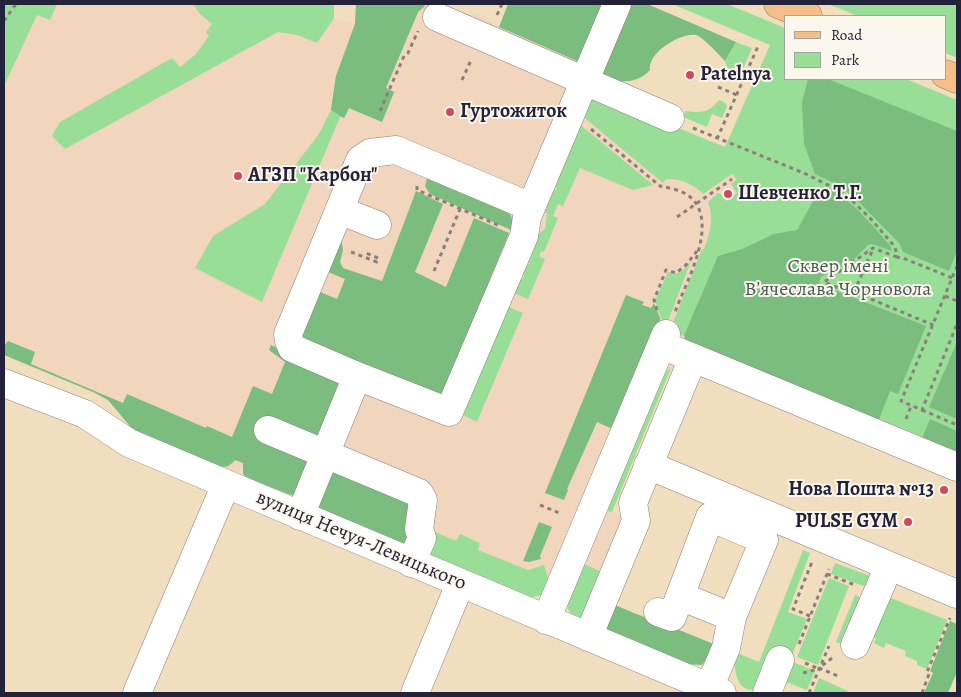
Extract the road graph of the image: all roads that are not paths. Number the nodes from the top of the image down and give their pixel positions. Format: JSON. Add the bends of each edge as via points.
{"nodes":[{"id":1,"x":617,"y":4,"type":"edge"},
{"id":2,"x":778,"y":4,"type":"edge"},
{"id":3,"x":806,"y":15,"type":"edge"},
{"id":4,"x":428,"y":22,"type":"road end"},
{"id":5,"x":584,"y":81,"type":"junction"},
{"id":6,"x":670,"y":118,"type":"road end"},
{"id":7,"x":531,"y":207,"type":"junction"},
{"id":8,"x":693,"y":358,"type":"junction"},
{"id":9,"x":357,"y":376,"type":"junction"},
{"id":10,"x":4,"y":383,"type":"edge"},
{"id":11,"x":268,"y":430,"type":"dead end"},
{"id":12,"x":326,"y":454,"type":"junction"},
{"id":13,"x":648,"y":465,"type":"junction"},
{"id":14,"x":957,"y":467,"type":"edge"},
{"id":15,"x":226,"y":484,"type":"junction"},
{"id":16,"x":300,"y":516,"type":"junction"},
{"id":17,"x":411,"y":563,"type":"junction"},
{"id":18,"x":888,"y":566,"type":"junction"},
{"id":19,"x":460,"y":584,"type":"junction"},
{"id":20,"x":677,"y":591,"type":"junction"},
{"id":21,"x":954,"y":606,"type":"edge"},
{"id":22,"x":658,"y":612,"type":"dead end"},
{"id":23,"x":732,"y":617,"type":"junction"},
{"id":24,"x":546,"y":620,"type":"junction"},
{"id":25,"x":588,"y":637,"type":"junction"},
{"id":26,"x":854,"y":645,"type":"dead end"},
{"id":27,"x":788,"y":655,"type":"road end"},
{"id":28,"x":704,"y":689,"type":"edge"},
{"id":29,"x":138,"y":693,"type":"edge"},
{"id":30,"x":415,"y":693,"type":"edge"},
{"id":31,"x":767,"y":693,"type":"edge"}],
"edges":[{"from":1,"to":5,"type":"street"},
{"from":2,"to":3,"type":"main road"},
{"from":4,"to":5,"type":"street"},
{"from":5,"to":6,"type":"street"},
{"from":5,"to":7,"type":"street"},
{"from":7,"to":9,"type":"street","via":[[524,236],[449,412]]},
{"from":7,"to":9,"type":"street","via":[[396,150],[370,153],[360,160],[350,233],[288,334],[292,348]]},
{"from":8,"to":13,"type":"street"},
{"from":8,"to":14,"type":"street"},
{"from":8,"to":24,"type":"street","via":[[664,340]]},
{"from":9,"to":12,"type":"street"},
{"from":10,"to":15,"type":"street","name":"вулиця Нечуя-Левицького","via":[[84,414],[129,444]]},
{"from":11,"to":12,"type":"street"},
{"from":12,"to":16,"type":"street"},
{"from":12,"to":17,"type":"street","via":[[418,493],[423,500],[419,529],[422,538]]},
{"from":13,"to":18,"type":"street"},
{"from":13,"to":25,"type":"street","via":[[633,503],[636,521]]},
{"from":15,"to":16,"type":"street","name":"вулиця Нечуя-Левицького"},
{"from":15,"to":29,"type":"street"},
{"from":16,"to":17,"type":"street","name":"вулиця Нечуя-Левицького"},
{"from":17,"to":19,"type":"street","name":"вулиця Нечуя-Левицького"},
{"from":18,"to":21,"type":"street"},
{"from":18,"to":26,"type":"street"},
{"from":19,"to":24,"type":"street","name":"вулиця Нечуя-Левицького"},
{"from":19,"to":30,"type":"street"},
{"from":20,"to":22,"type":"street","via":[[672,617]]},
{"from":20,"to":23,"type":"street"},
{"from":20,"to":23,"type":"street","via":[[699,528],[710,518],[764,540]]},
{"from":23,"to":28,"type":"street","via":[[726,648]]},
{"from":24,"to":25,"type":"street","name":"вулиця Нечуя-Левицького"},
{"from":25,"to":28,"type":"street","name":"вулиця Нечуя-Левицького"},
{"from":27,"to":31,"type":"street"}]}
